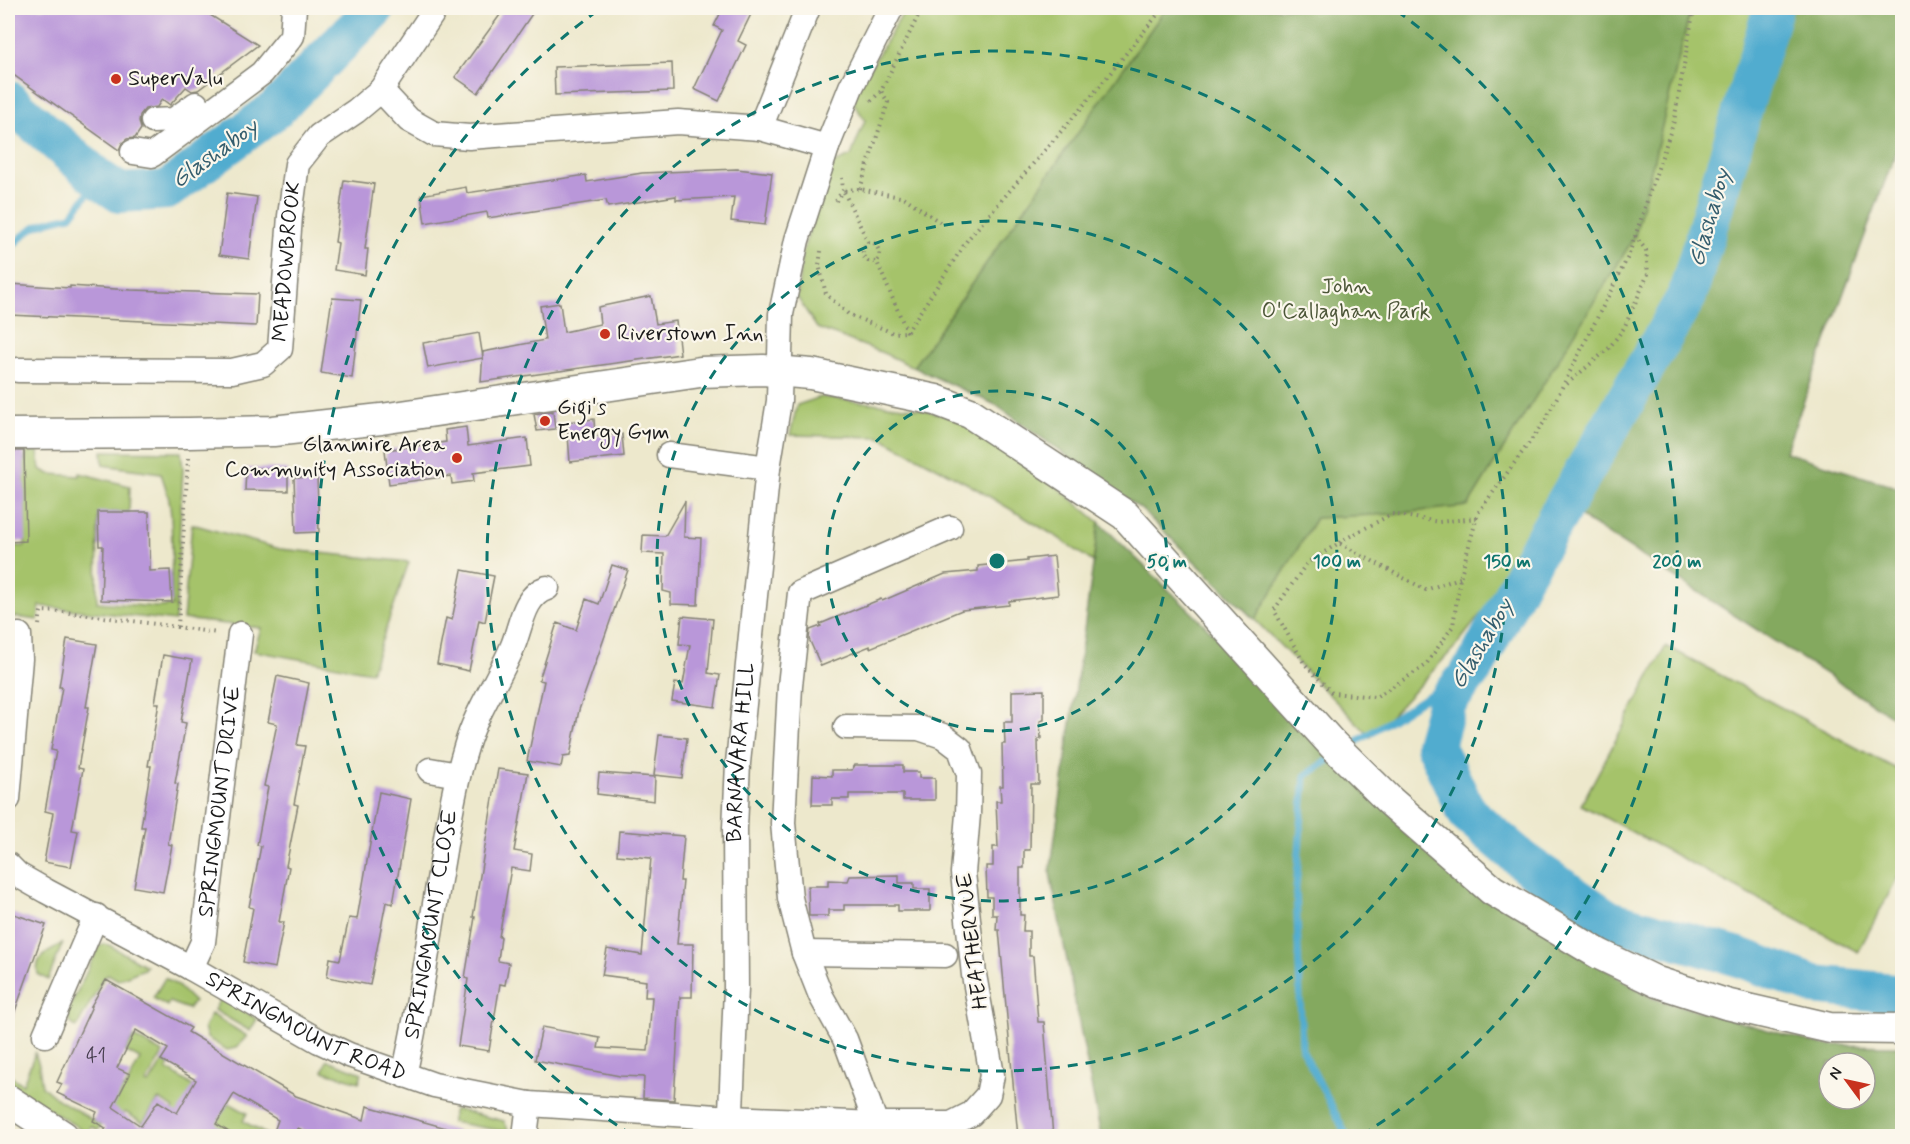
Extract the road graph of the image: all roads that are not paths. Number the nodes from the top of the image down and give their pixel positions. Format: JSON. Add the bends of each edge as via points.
{"nodes":[{"id":1,"x":293,"y":8,"type":"edge"},
{"id":2,"x":435,"y":8,"type":"edge"},
{"id":3,"x":808,"y":8,"type":"edge"},
{"id":4,"x":891,"y":8,"type":"edge"},
{"id":5,"x":381,"y":90,"type":"junction"},
{"id":6,"x":153,"y":121,"type":"dead end"},
{"id":7,"x":760,"y":128,"type":"junction"},
{"id":8,"x":827,"y":147,"type":"junction"},
{"id":9,"x":133,"y":152,"type":"dead end"},
{"id":10,"x":18,"y":370,"type":"dead end"},
{"id":11,"x":781,"y":370,"type":"junction"},
{"id":12,"x":8,"y":434,"type":"edge"},
{"id":13,"x":669,"y":455,"type":"dead end"},
{"id":14,"x":768,"y":468,"type":"junction"},
{"id":15,"x":950,"y":528,"type":"dead end"},
{"id":16,"x":547,"y":588,"type":"dead end"},
{"id":17,"x":240,"y":634,"type":"road end"},
{"id":18,"x":19,"y":635,"type":"road end"},
{"id":19,"x":846,"y":727,"type":"dead end"},
{"id":20,"x":430,"y":770,"type":"dead end"},
{"id":21,"x":458,"y":776,"type":"junction"},
{"id":22,"x":8,"y":799,"type":"edge"},
{"id":23,"x":8,"y":865,"type":"edge"},
{"id":24,"x":96,"y":916,"type":"junction"},
{"id":25,"x":804,"y":953,"type":"junction"},
{"id":26,"x":945,"y":956,"type":"dead end"},
{"id":27,"x":191,"y":968,"type":"junction"},
{"id":28,"x":1902,"y":1029,"type":"edge"},
{"id":29,"x":45,"y":1035,"type":"dead end"},
{"id":30,"x":404,"y":1075,"type":"junction"},
{"id":31,"x":8,"y":1100,"type":"edge"},
{"id":32,"x":529,"y":1104,"type":"junction"},
{"id":33,"x":731,"y":1127,"type":"edge"},
{"id":34,"x":877,"y":1130,"type":"edge"},
{"id":35,"x":63,"y":1137,"type":"edge"},
{"id":36,"x":525,"y":1137,"type":"edge"}],
"edges":[{"from":1,"to":6,"type":"street","via":[[284,32],[252,64],[174,120]]},
{"from":1,"to":9,"type":"street","via":[[292,36],[262,72],[152,155]]},
{"from":2,"to":5,"type":"street","name":"MEADOWBROOK"},
{"from":3,"to":7,"type":"street"},
{"from":4,"to":8,"type":"street","name":"BARNAVARA HILL","via":[[850,87]]},
{"from":5,"to":7,"type":"street","via":[[409,120],[434,134],[469,137],[678,122]]},
{"from":5,"to":10,"type":"street","name":"MEADOWBROOK","via":[[319,136],[297,164],[280,349],[262,364],[232,371]]},
{"from":7,"to":8,"type":"street"},
{"from":8,"to":11,"type":"street","name":"BARNAVARA HILL","via":[[787,283],[779,338]]},
{"from":11,"to":12,"type":"main road","via":[[699,372],[273,431]]},
{"from":11,"to":14,"type":"street","name":"BARNAVARA HILL"},
{"from":11,"to":28,"type":"main road","via":[[889,388],[970,413],[1125,514],[1333,745],[1390,801],[1492,890],[1599,954],[1657,982],[1726,1004],[1830,1028]]},
{"from":13,"to":14,"type":"street"},
{"from":14,"to":33,"type":"street","name":"BARNAVARA HILL","via":[[738,763]]},
{"from":15,"to":25,"type":"street","via":[[800,593],[790,686],[783,823],[790,898]]},
{"from":16,"to":21,"type":"street","name":"SPRINGMOUNT CLOSE","via":[[538,590],[526,609],[513,646],[466,744]]},
{"from":17,"to":27,"type":"street","name":"SPRINGMOUNT DRIVE","via":[[203,942]]},
{"from":18,"to":22,"type":"street"},
{"from":19,"to":34,"type":"street","name":"HEATHERVUE","via":[[919,728],[943,736],[960,749],[969,774],[963,873],[974,975],[992,1075],[988,1095],[971,1114],[951,1124]]},
{"from":20,"to":21,"type":"street"},
{"from":21,"to":30,"type":"street","name":"SPRINGMOUNT CLOSE"},
{"from":23,"to":24,"type":"street","name":"SPRINGMOUNT ROAD","via":[[18,875]]},
{"from":24,"to":27,"type":"street","name":"SPRINGMOUNT ROAD"},
{"from":24,"to":29,"type":"street"},
{"from":25,"to":26,"type":"street","name":"HEATHERVUE"},
{"from":25,"to":34,"type":"street","via":[[820,996],[845,1039]]},
{"from":27,"to":30,"type":"street","name":"SPRINGMOUNT ROAD","via":[[319,1041]]},
{"from":30,"to":32,"type":"street","name":"SPRINGMOUNT ROAD"},
{"from":31,"to":35,"type":"main road"},
{"from":32,"to":33,"type":"street","name":"SPRINGMOUNT ROAD"},
{"from":32,"to":36,"type":"street"},
{"from":33,"to":34,"type":"street","name":"HEATHERVUE"}]}
